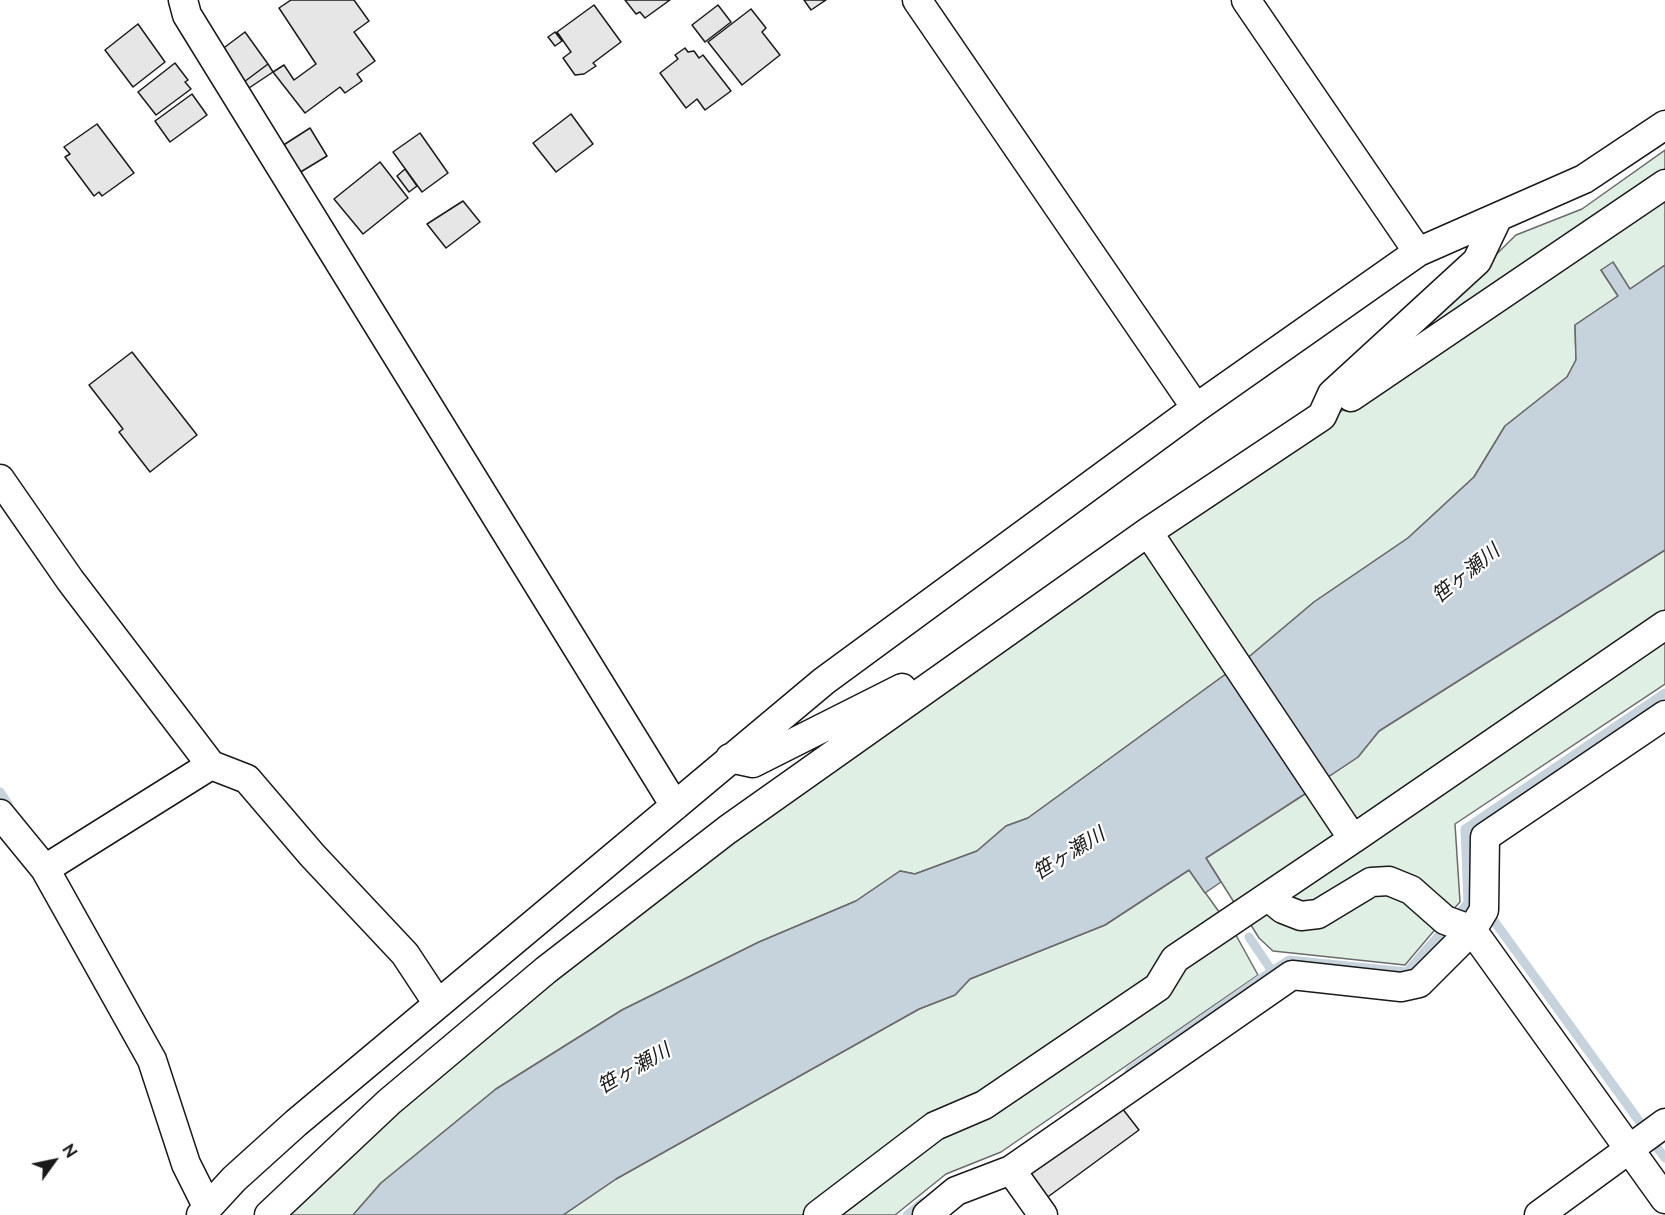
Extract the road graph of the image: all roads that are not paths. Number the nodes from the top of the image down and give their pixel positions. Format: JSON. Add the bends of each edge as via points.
{"nodes":[{"id":1,"x":183,"y":0,"type":"edge"},
{"id":2,"x":917,"y":0,"type":"edge"},
{"id":3,"x":1246,"y":0,"type":"edge"},
{"id":4,"x":1665,"y":124,"type":"edge"},
{"id":5,"x":1665,"y":184,"type":"edge"},
{"id":6,"x":1497,"y":219,"type":"junction"},
{"id":7,"x":1418,"y":252,"type":"junction"},
{"id":8,"x":1196,"y":408,"type":"junction"},
{"id":9,"x":1322,"y":416,"type":"junction"},
{"id":10,"x":0,"y":479,"type":"edge"},
{"id":11,"x":1151,"y":536,"type":"junction"},
{"id":12,"x":1665,"y":625,"type":"edge"},
{"id":13,"x":932,"y":684,"type":"junction"},
{"id":14,"x":1665,"y":715,"type":"edge"},
{"id":15,"x":730,"y":758,"type":"junction"},
{"id":16,"x":211,"y":765,"type":"junction"},
{"id":17,"x":675,"y":806,"type":"junction"},
{"id":18,"x":0,"y":814,"type":"edge"},
{"id":19,"x":1351,"y":836,"type":"junction"},
{"id":20,"x":45,"y":869,"type":"junction"},
{"id":21,"x":1268,"y":897,"type":"junction"},
{"id":22,"x":1472,"y":930,"type":"junction"},
{"id":23,"x":438,"y":1004,"type":"junction"},
{"id":24,"x":1665,"y":1124,"type":"edge"},
{"id":25,"x":1629,"y":1150,"type":"junction"},
{"id":26,"x":1011,"y":1170,"type":"junction"},
{"id":27,"x":1665,"y":1199,"type":"edge"},
{"id":28,"x":204,"y":1211,"type":"edge"},
{"id":29,"x":269,"y":1215,"type":"edge"},
{"id":30,"x":819,"y":1215,"type":"edge"},
{"id":31,"x":927,"y":1215,"type":"edge"},
{"id":32,"x":1043,"y":1215,"type":"edge"},
{"id":33,"x":1539,"y":1215,"type":"edge"}],
"edges":[{"from":1,"to":17,"type":"street","via":[[193,25]]},
{"from":2,"to":8,"type":"street"},
{"from":3,"to":7,"type":"street"},
{"from":4,"to":6,"type":"street","via":[[1584,179]]},
{"from":5,"to":9,"type":"street"},
{"from":6,"to":7,"type":"street"},
{"from":6,"to":9,"type":"street","via":[[1477,261],[1332,394]]},
{"from":7,"to":8,"type":"street"},
{"from":8,"to":15,"type":"street","via":[[824,681]]},
{"from":9,"to":11,"type":"street"},
{"from":10,"to":16,"type":"street","via":[[70,580]]},
{"from":11,"to":13,"type":"street"},
{"from":11,"to":19,"type":"street"},
{"from":12,"to":19,"type":"street"},
{"from":13,"to":15,"type":"street","via":[[910,684],[753,763]]},
{"from":13,"to":29,"type":"street","via":[[727,831],[546,970],[389,1102]]},
{"from":14,"to":22,"type":"street","via":[[1485,837],[1484,910]]},
{"from":15,"to":17,"type":"street"},
{"from":16,"to":20,"type":"street"},
{"from":16,"to":23,"type":"street","via":[[246,778],[405,954]]},
{"from":17,"to":23,"type":"street"},
{"from":18,"to":20,"type":"street"},
{"from":19,"to":21,"type":"street"},
{"from":20,"to":28,"type":"street","via":[[152,1060]]},
{"from":21,"to":22,"type":"street","via":[[1301,916],[1318,914],[1371,882],[1389,881],[1411,890],[1445,920]]},
{"from":21,"to":30,"type":"street","via":[[1174,959],[1158,987],[984,1105],[935,1126]]},
{"from":22,"to":25,"type":"street"},
{"from":22,"to":26,"type":"street","via":[[1419,983],[1401,987],[1292,975]]},
{"from":23,"to":28,"type":"street","via":[[296,1123]]},
{"from":24,"to":25,"type":"street"},
{"from":25,"to":27,"type":"street"},
{"from":25,"to":33,"type":"street"},
{"from":26,"to":31,"type":"street","via":[[956,1191]]},
{"from":26,"to":32,"type":"street"}]}
